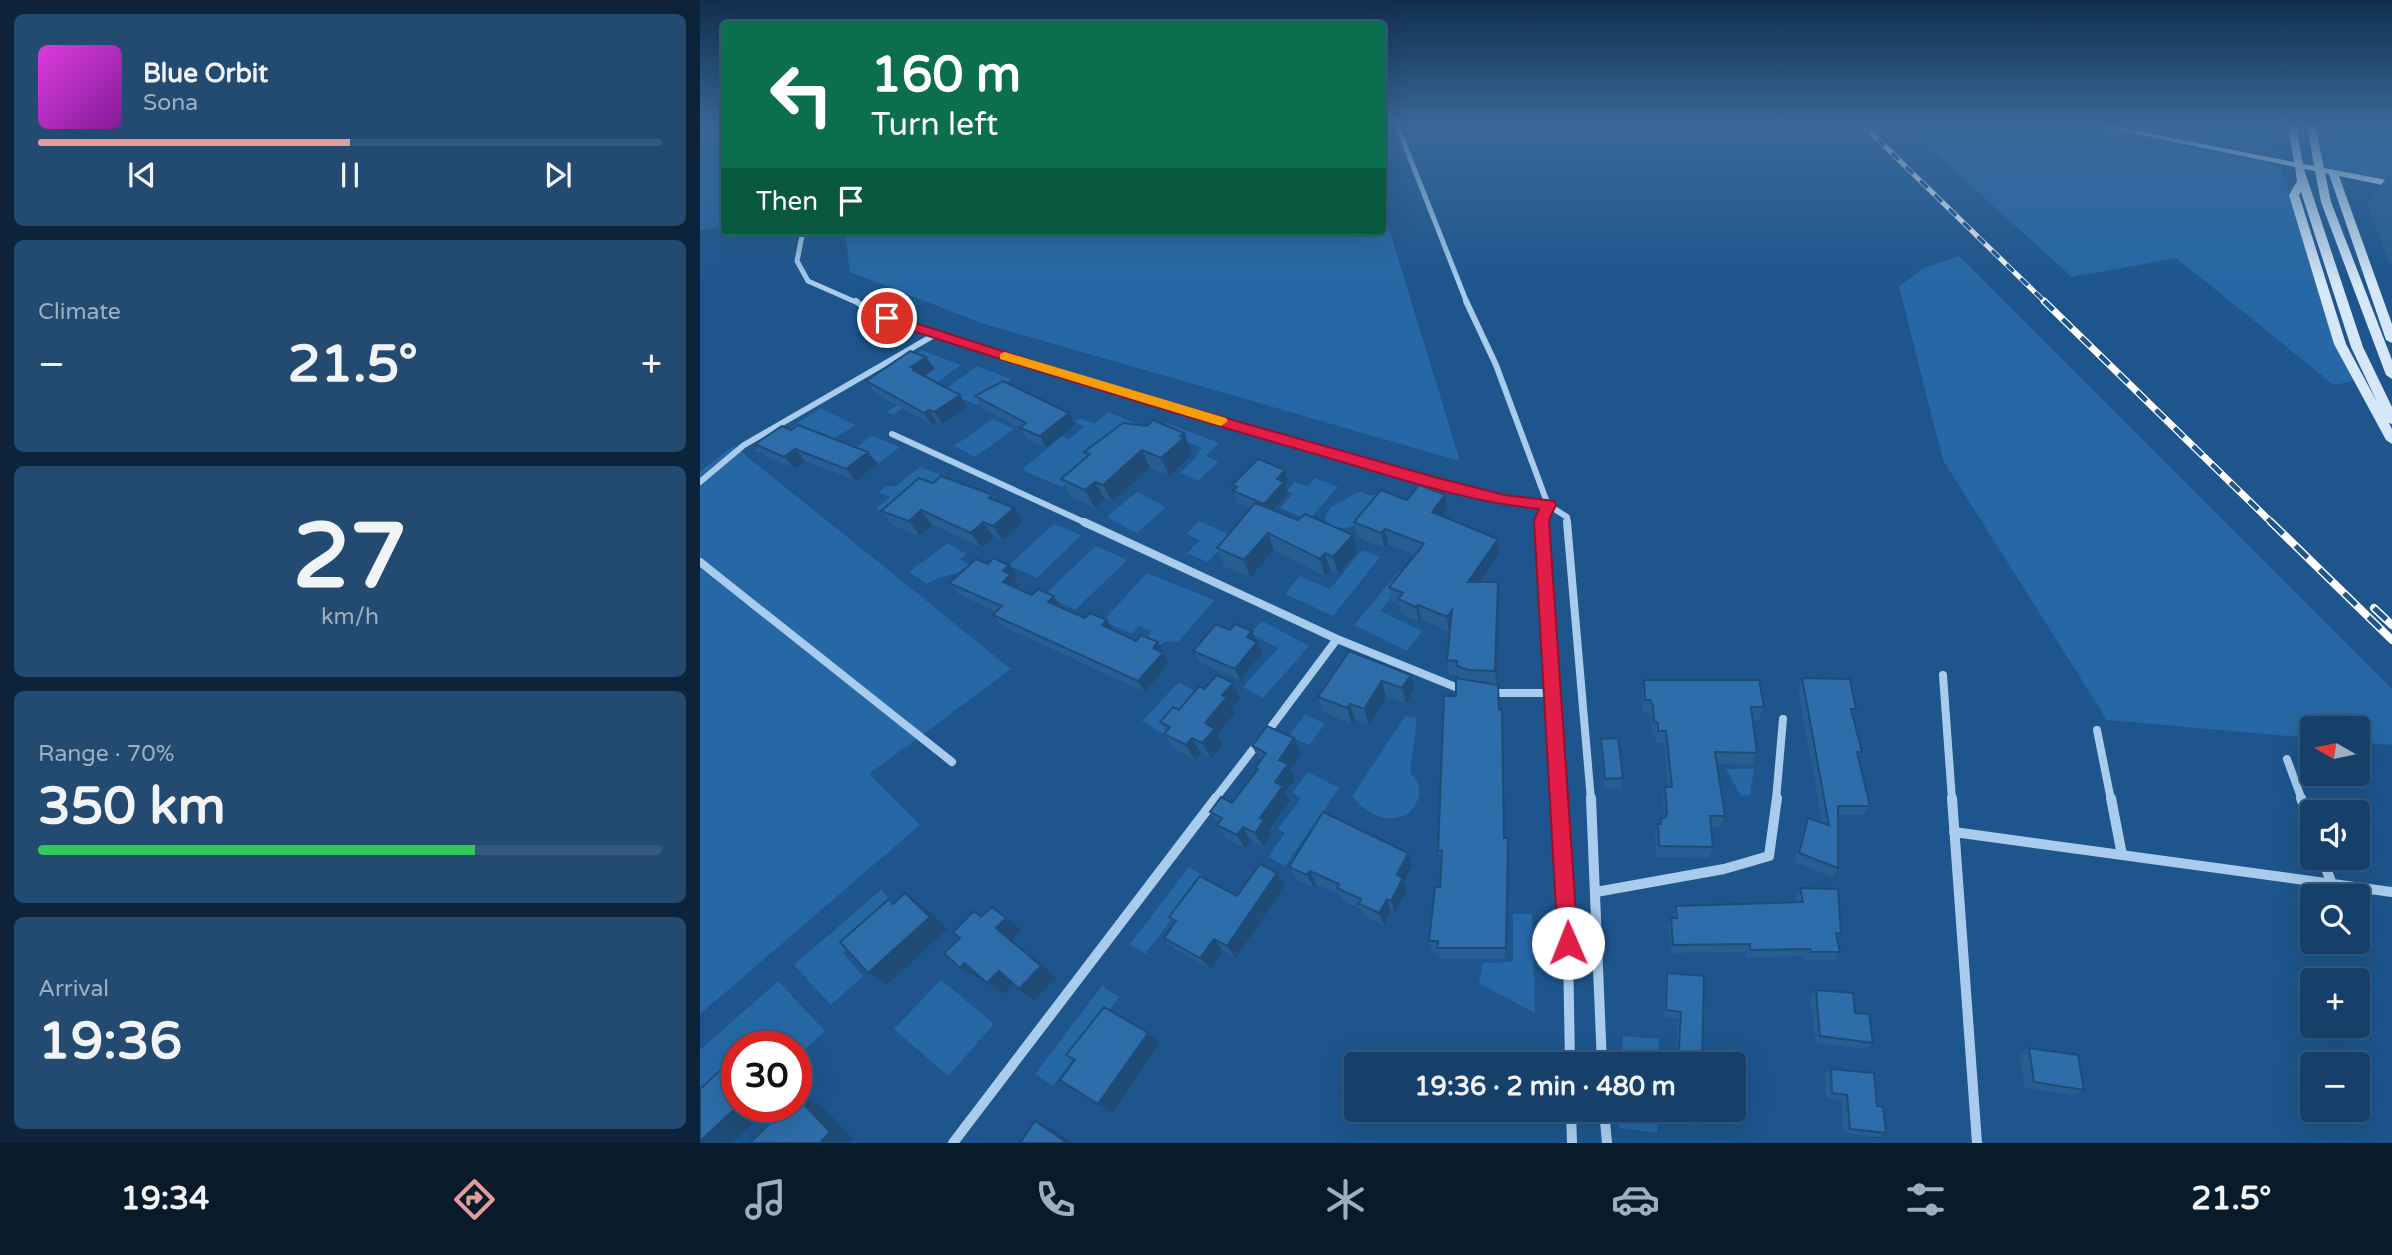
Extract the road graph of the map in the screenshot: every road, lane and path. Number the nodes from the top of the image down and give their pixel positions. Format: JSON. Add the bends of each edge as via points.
{"nodes":[{"id":1,"x":1417,"y":178,"type":"edge"},
{"id":2,"x":2321,"y":178,"type":"edge"},
{"id":3,"x":2335,"y":178,"type":"edge"},
{"id":4,"x":2362,"y":178,"type":"edge"},
{"id":5,"x":2302,"y":181,"type":"joint"},
{"id":6,"x":2392,"y":184,"type":"edge"},
{"id":7,"x":802,"y":235,"type":"edge"},
{"id":8,"x":936,"y":334,"type":"junction"},
{"id":9,"x":2392,"y":340,"type":"edge"},
{"id":10,"x":2392,"y":375,"type":"edge"},
{"id":11,"x":2392,"y":420,"type":"edge"},
{"id":12,"x":892,"y":434,"type":"dead end"},
{"id":13,"x":2392,"y":440,"type":"edge"},
{"id":14,"x":700,"y":482,"type":"edge"},
{"id":15,"x":1548,"y":505,"type":"junction"},
{"id":16,"x":700,"y":562,"type":"edge"},
{"id":17,"x":1338,"y":639,"type":"junction"},
{"id":18,"x":1943,"y":675,"type":"dead end"},
{"id":19,"x":1554,"y":693,"type":"junction"},
{"id":20,"x":1783,"y":719,"type":"dead end"},
{"id":21,"x":2097,"y":730,"type":"dead end"},
{"id":22,"x":2287,"y":759,"type":"dead end"},
{"id":23,"x":953,"y":762,"type":"dead end"},
{"id":24,"x":2302,"y":800,"type":"edge"},
{"id":25,"x":1954,"y":832,"type":"junction"},
{"id":26,"x":2122,"y":855,"type":"junction"},
{"id":27,"x":2327,"y":870,"type":"edge"},
{"id":28,"x":2332,"y":884,"type":"joint"},
{"id":29,"x":2370,"y":889,"type":"edge"},
{"id":30,"x":1596,"y":892,"type":"junction"},
{"id":31,"x":2392,"y":892,"type":"edge"},
{"id":32,"x":1570,"y":1052,"type":"edge"},
{"id":33,"x":1602,"y":1052,"type":"edge"},
{"id":34,"x":1571,"y":1122,"type":"edge"},
{"id":35,"x":1605,"y":1122,"type":"edge"},
{"id":36,"x":953,"y":1143,"type":"edge"},
{"id":37,"x":1572,"y":1143,"type":"edge"},
{"id":38,"x":1607,"y":1143,"type":"edge"},
{"id":39,"x":1977,"y":1143,"type":"edge"}],
"edges":[{"from":1,"to":15,"type":"street","via":[[1496,365]]},
{"from":2,"to":10,"type":"street","via":[[2326,202]]},
{"from":3,"to":9,"type":"street"},
{"from":4,"to":6,"type":"street"},
{"from":5,"to":11,"type":"street","via":[[2357,347]]},
{"from":5,"to":13,"type":"street","via":[[2294,195],[2340,344]]},
{"from":7,"to":8,"type":"street","via":[[797,261],[808,281],[852,298],[867,310]]},
{"from":8,"to":14,"type":"street","via":[[744,445]]},
{"from":8,"to":15,"type":"street","via":[[1100,387],[1438,484]]},
{"from":12,"to":17,"type":"street"},
{"from":15,"to":19,"type":"street","via":[[1541,520]]},
{"from":15,"to":30,"type":"street","via":[[1567,517]]},
{"from":16,"to":23,"type":"street"},
{"from":17,"to":19,"type":"street","via":[[1468,691]]},
{"from":17,"to":36,"type":"street"},
{"from":18,"to":25,"type":"street"},
{"from":19,"to":32,"type":"street","via":[[1567,891]]},
{"from":20,"to":30,"type":"street","via":[[1769,856],[1724,869]]},
{"from":21,"to":26,"type":"street"},
{"from":22,"to":24,"type":"street"},
{"from":25,"to":26,"type":"street"},
{"from":25,"to":39,"type":"street"},
{"from":26,"to":28,"type":"street"},
{"from":27,"to":28,"type":"street"},
{"from":29,"to":31,"type":"street"},
{"from":30,"to":33,"type":"street"},
{"from":34,"to":37,"type":"street"},
{"from":35,"to":38,"type":"street"}]}
